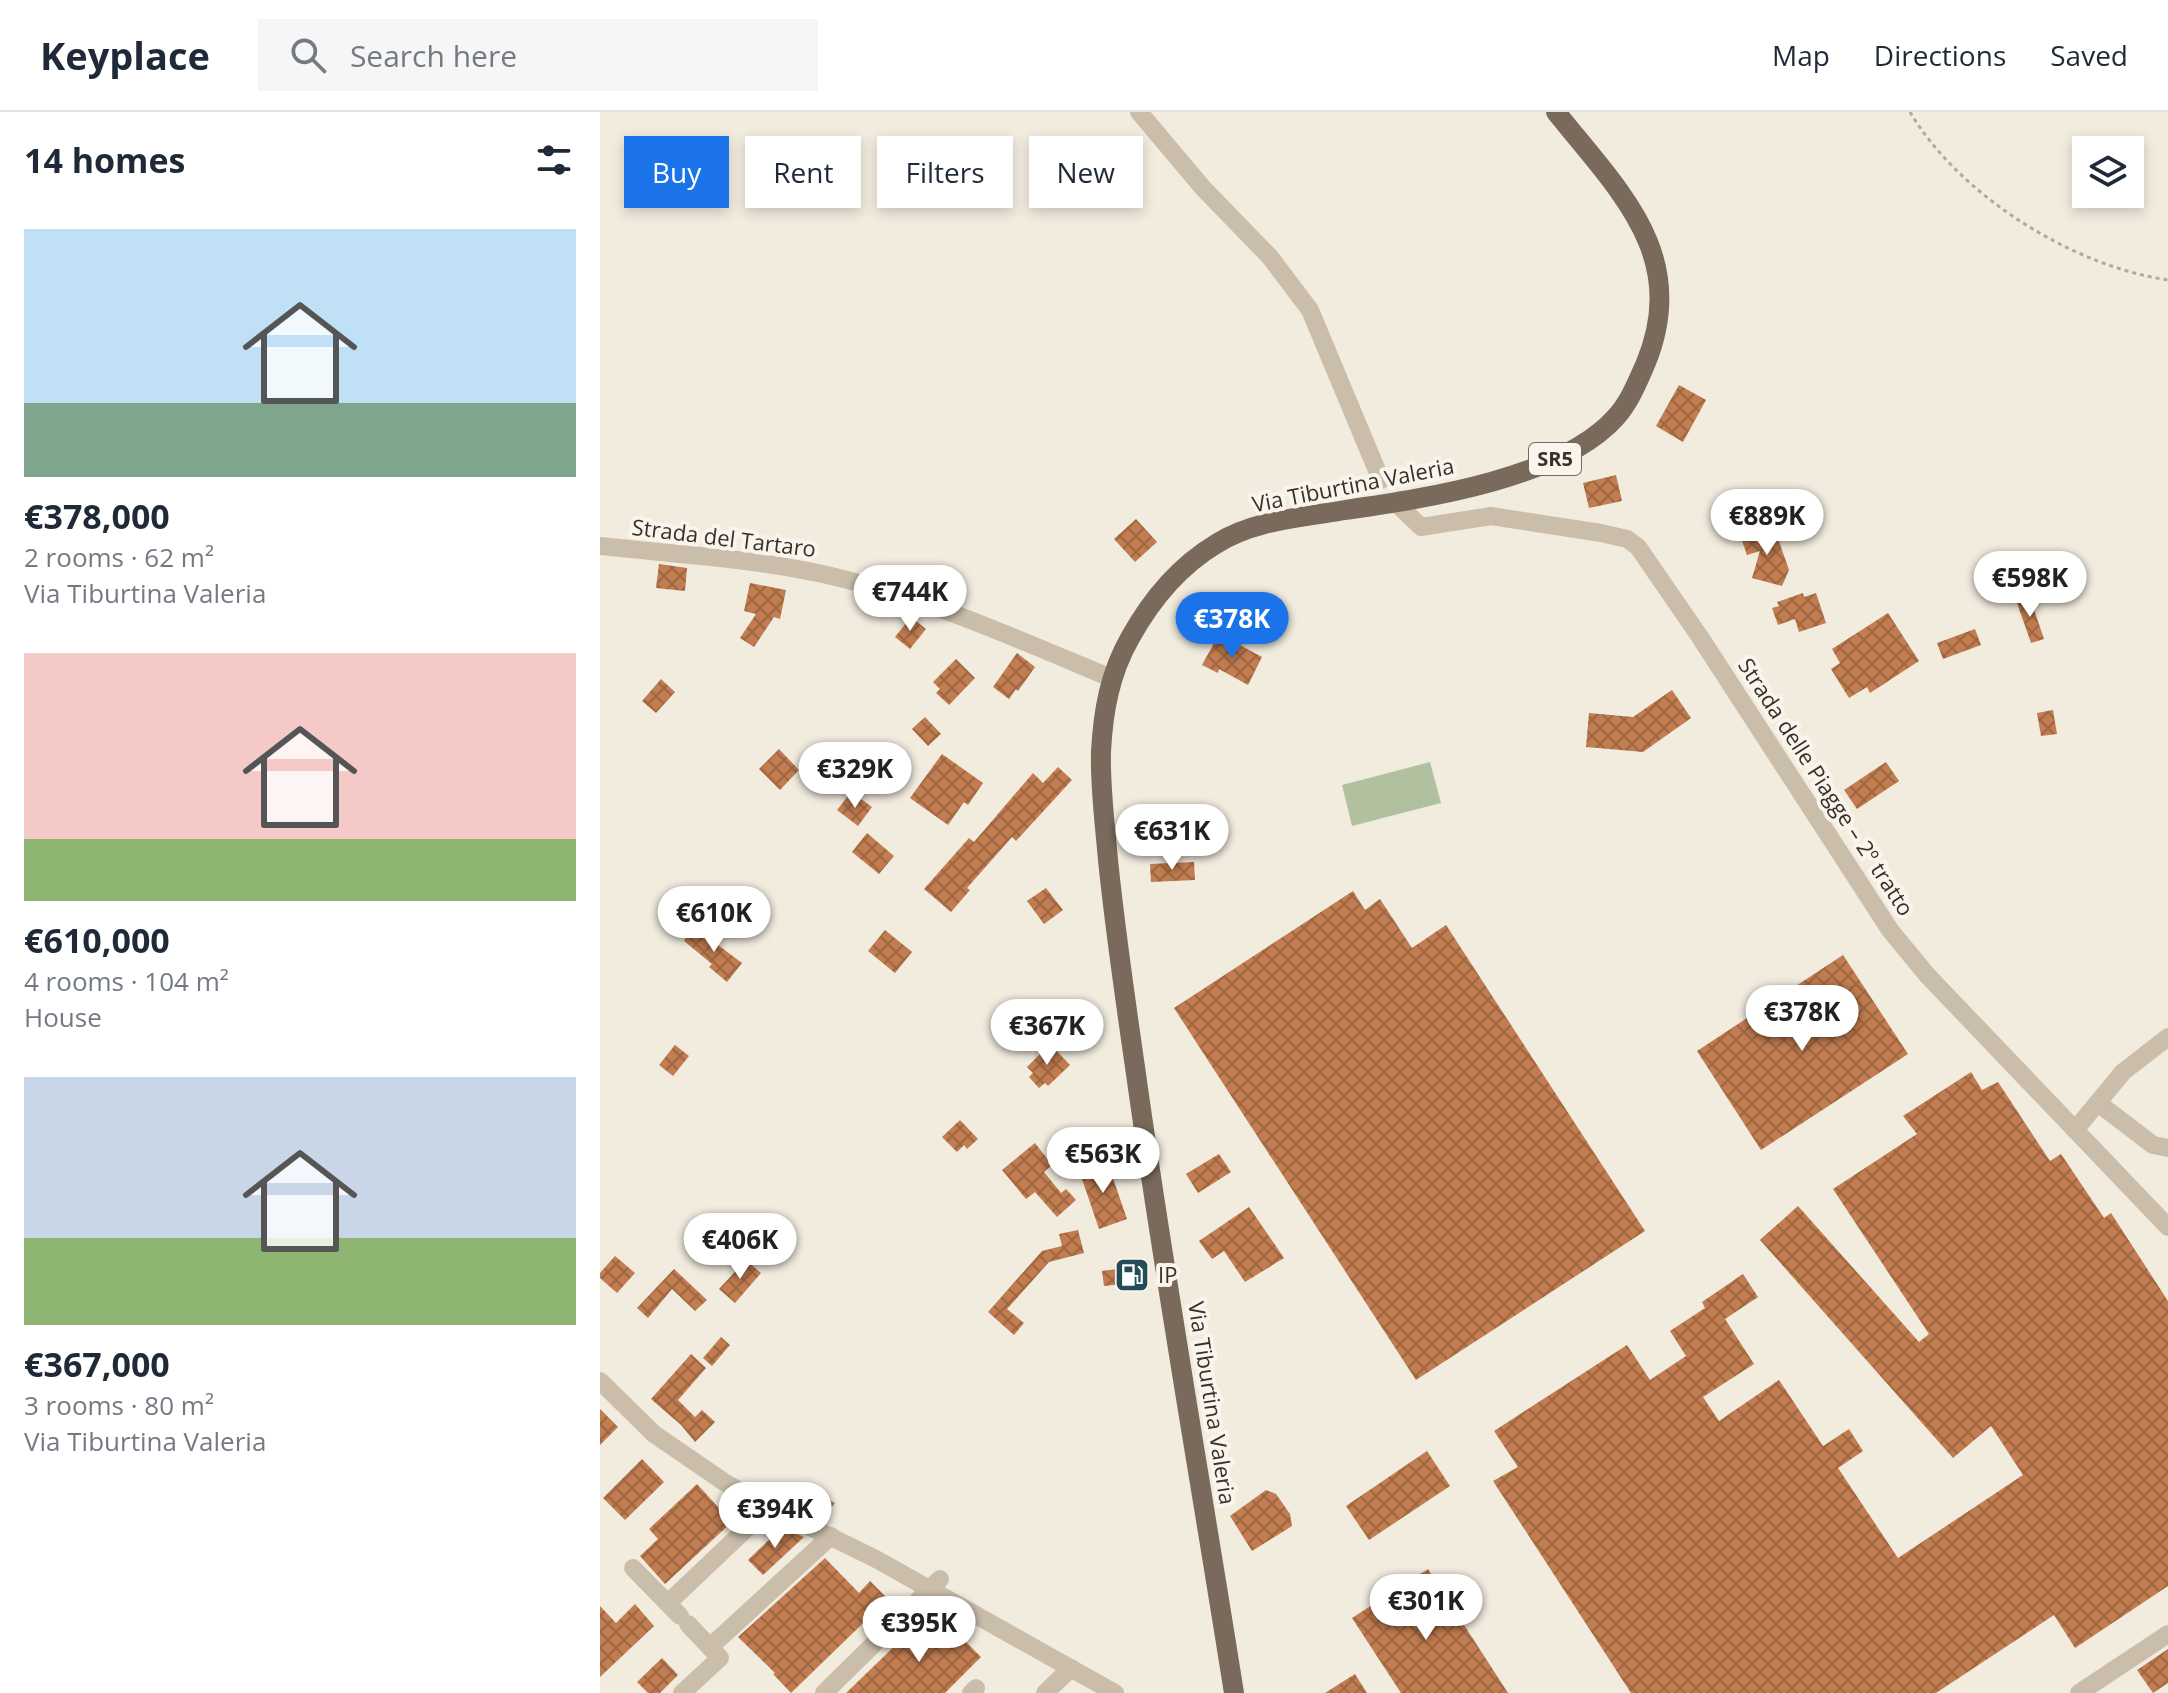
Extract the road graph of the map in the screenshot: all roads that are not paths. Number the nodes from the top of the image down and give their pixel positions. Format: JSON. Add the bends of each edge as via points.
{"nodes":[{"id":1,"x":1139,"y":112,"type":"edge"},
{"id":2,"x":1556,"y":112,"type":"edge"},
{"id":3,"x":1381,"y":480,"type":"dead end"},
{"id":4,"x":1395,"y":502,"type":"junction"},
{"id":5,"x":600,"y":546,"type":"edge"},
{"id":6,"x":1111,"y":678,"type":"junction"},
{"id":7,"x":2168,"y":1037,"type":"edge"},
{"id":8,"x":2098,"y":1103,"type":"junction"},
{"id":9,"x":2075,"y":1130,"type":"junction"},
{"id":10,"x":2168,"y":1148,"type":"edge"},
{"id":11,"x":2168,"y":1227,"type":"edge"},
{"id":12,"x":600,"y":1381,"type":"edge"},
{"id":13,"x":769,"y":1507,"type":"junction"},
{"id":14,"x":831,"y":1536,"type":"junction"},
{"id":15,"x":633,"y":1568,"type":"dead end"},
{"id":16,"x":935,"y":1584,"type":"junction"},
{"id":17,"x":678,"y":1614,"type":"junction"},
{"id":18,"x":2168,"y":1634,"type":"edge"},
{"id":19,"x":710,"y":1647,"type":"junction"},
{"id":20,"x":1071,"y":1668,"type":"junction"},
{"id":21,"x":682,"y":1693,"type":"edge"},
{"id":22,"x":824,"y":1693,"type":"edge"},
{"id":23,"x":1045,"y":1693,"type":"edge"},
{"id":24,"x":1115,"y":1693,"type":"edge"},
{"id":25,"x":1234,"y":1693,"type":"edge"},
{"id":26,"x":2079,"y":1693,"type":"edge"}],
"edges":[{"from":1,"to":3,"type":"street","via":[[1270,257],[1310,310]]},
{"from":2,"to":4,"type":"main road","name":"Via Tiburtina Valeria","number":"SR5","via":[[1633,209],[1649,244],[1659,307],[1645,365],[1619,414],[1567,453],[1522,475]]},
{"from":4,"to":6,"type":"main road","name":"Via Tiburtina Valeria","number":"SR5","via":[[1265,524],[1215,544],[1156,596]]},
{"from":4,"to":9,"type":"street","name":"Strada delle Piagge – 2º tratto","via":[[1421,527],[1491,516],[1601,533],[1638,547],[1890,930]]},
{"from":5,"to":6,"type":"street","name":"Strada del Tartaro","via":[[828,576],[955,613]]},
{"from":6,"to":25,"type":"main road","name":"Via Tiburtina Valeria","number":"SR5","via":[[1101,762],[1117,936]]},
{"from":7,"to":8,"type":"street","via":[[2123,1072]]},
{"from":8,"to":9,"type":"street"},
{"from":8,"to":10,"type":"street","via":[[2153,1145]]},
{"from":9,"to":11,"type":"street","name":"Strada delle Piagge – 2º tratto"},
{"from":12,"to":13,"type":"street","via":[[678,1453]]},
{"from":13,"to":14,"type":"street"},
{"from":13,"to":17,"type":"street"},
{"from":14,"to":16,"type":"street"},
{"from":14,"to":19,"type":"street"},
{"from":15,"to":17,"type":"street"},
{"from":16,"to":20,"type":"street"},
{"from":16,"to":22,"type":"street"},
{"from":17,"to":19,"type":"street"},
{"from":18,"to":26,"type":"street"},
{"from":19,"to":21,"type":"street","via":[[720,1658]]},
{"from":20,"to":23,"type":"street"},
{"from":20,"to":24,"type":"street"}]}
